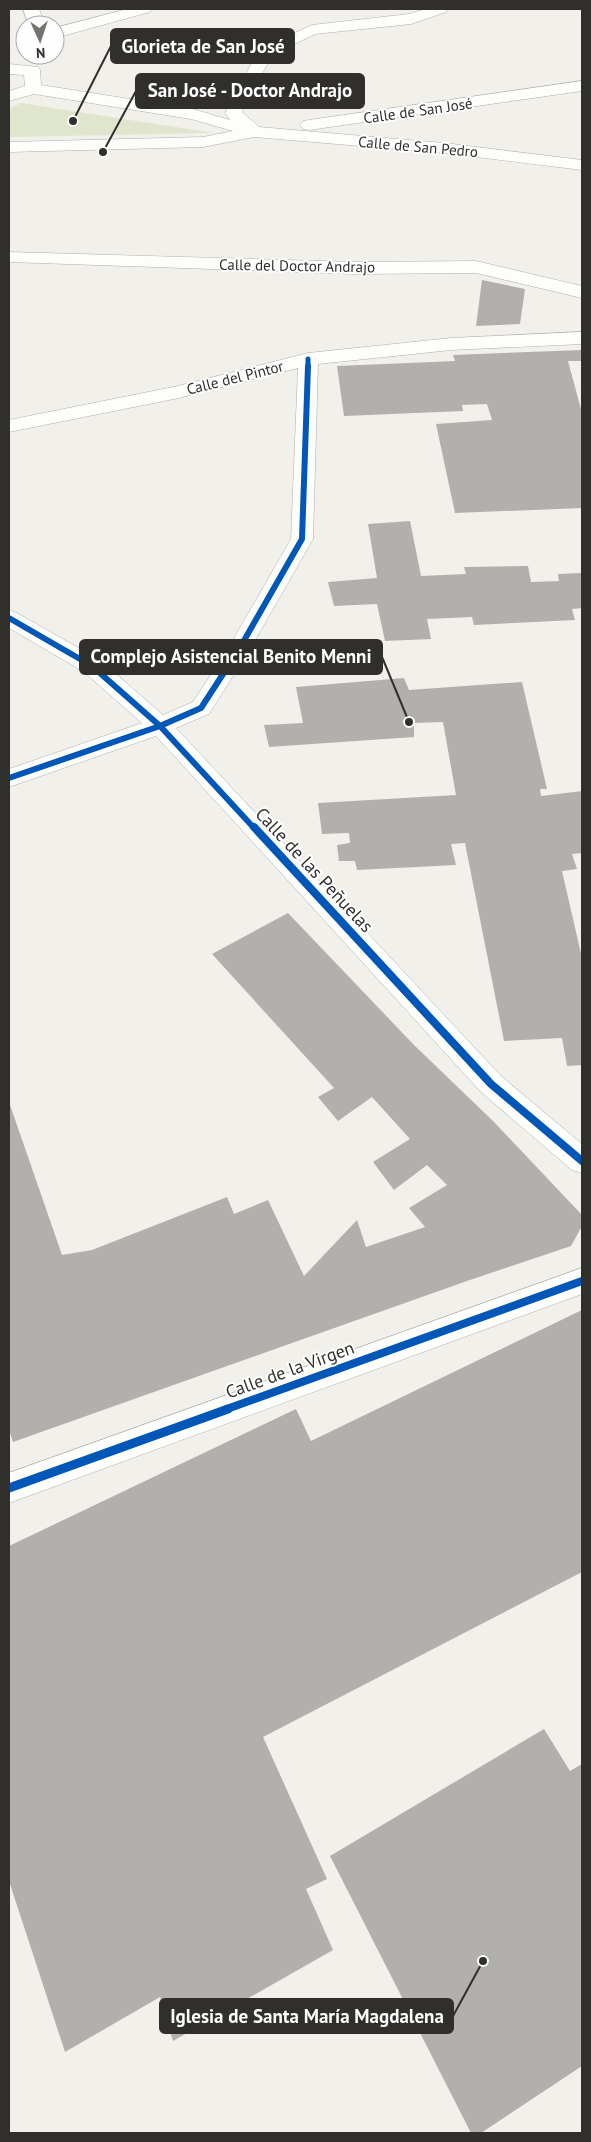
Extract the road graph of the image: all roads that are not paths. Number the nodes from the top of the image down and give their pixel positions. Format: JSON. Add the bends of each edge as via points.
{"nodes":[{"id":1,"x":144,"y":9,"type":"edge"},
{"id":2,"x":440,"y":9,"type":"edge"},
{"id":3,"x":65,"y":31,"type":"edge"},
{"id":4,"x":35,"y":65,"type":"edge"},
{"id":5,"x":9,"y":69,"type":"edge"},
{"id":6,"x":32,"y":70,"type":"junction"},
{"id":7,"x":582,"y":86,"type":"edge"},
{"id":8,"x":33,"y":89,"type":"junction"},
{"id":9,"x":9,"y":96,"type":"edge"},
{"id":10,"x":254,"y":132,"type":"junction"},
{"id":11,"x":9,"y":147,"type":"edge"},
{"id":12,"x":582,"y":165,"type":"edge"},
{"id":13,"x":9,"y":257,"type":"edge"},
{"id":14,"x":582,"y":292,"type":"edge"},
{"id":15,"x":582,"y":338,"type":"edge"},
{"id":16,"x":308,"y":360,"type":"junction"},
{"id":17,"x":9,"y":426,"type":"edge"},
{"id":18,"x":9,"y":618,"type":"edge"},
{"id":19,"x":160,"y":726,"type":"junction"},
{"id":20,"x":9,"y":778,"type":"edge"},
{"id":21,"x":582,"y":1161,"type":"edge"},
{"id":22,"x":582,"y":1281,"type":"edge"},
{"id":23,"x":9,"y":1488,"type":"edge"}],
"edges":[{"from":1,"to":3,"type":"street"},
{"from":2,"to":10,"type":"street","via":[[411,19],[312,30],[266,52],[233,113]]},
{"from":4,"to":6,"type":"street"},
{"from":5,"to":6,"type":"street"},
{"from":6,"to":8,"type":"street"},
{"from":7,"to":10,"type":"street","name":"Calle de San José"},
{"from":8,"to":9,"type":"street"},
{"from":8,"to":10,"type":"street","via":[[193,114]]},
{"from":10,"to":11,"type":"street","via":[[203,142]]},
{"from":10,"to":12,"type":"street","name":"Calle de San Pedro","via":[[444,148]]},
{"from":13,"to":14,"type":"street","name":"Calle del Doctor Andrajo","via":[[357,268],[476,267]]},
{"from":15,"to":16,"type":"street","name":"Calle del Pintor","via":[[451,344]]},
{"from":16,"to":17,"type":"street","name":"Calle del Pintor","via":[[179,392]]},
{"from":16,"to":19,"type":"street","via":[[302,539],[238,651],[201,708]]},
{"from":18,"to":19,"type":"street","name":"Calle de las Peñuelas","via":[[92,666]]},
{"from":19,"to":20,"type":"street"},
{"from":19,"to":21,"type":"street","name":"Calle de las Peñuelas","via":[[491,1084]]},
{"from":22,"to":23,"type":"street","name":"Calle de la Virgen"}]}
